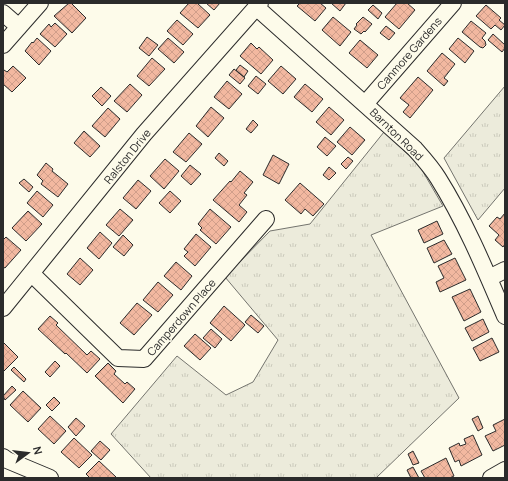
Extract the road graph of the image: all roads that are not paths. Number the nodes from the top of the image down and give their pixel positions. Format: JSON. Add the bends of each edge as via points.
{"nodes":[{"id":1,"x":40,"y":3,"type":"edge"},
{"id":2,"x":453,"y":3,"type":"edge"},
{"id":3,"x":258,"y":5,"type":"edge"},
{"id":4,"x":3,"y":13,"type":"edge"},
{"id":5,"x":19,"y":27,"type":"junction"},
{"id":6,"x":3,"y":45,"type":"edge"},
{"id":7,"x":365,"y":104,"type":"junction"},
{"id":8,"x":266,"y":219,"type":"dead end"},
{"id":9,"x":505,"y":270,"type":"edge"},
{"id":10,"x":32,"y":274,"type":"junction"},
{"id":11,"x":489,"y":278,"type":"junction"},
{"id":12,"x":3,"y":308,"type":"edge"},
{"id":13,"x":505,"y":316,"type":"edge"},
{"id":14,"x":3,"y":457,"type":"edge"},
{"id":15,"x":505,"y":470,"type":"edge"},
{"id":16,"x":50,"y":478,"type":"edge"},
{"id":17,"x":491,"y":478,"type":"edge"}],
"edges":[{"from":1,"to":5,"type":"street"},
{"from":2,"to":7,"type":"street","name":"Canmore Gardens"},
{"from":3,"to":7,"type":"street","name":"Barnton Road"},
{"from":3,"to":10,"type":"street","name":"Ralston Drive","via":[[144,134]]},
{"from":4,"to":5,"type":"street"},
{"from":5,"to":6,"type":"street"},
{"from":7,"to":11,"type":"street","name":"Barnton Road","via":[[415,149],[437,177],[458,212]]},
{"from":8,"to":10,"type":"street","name":"Camperdown Place","via":[[144,359],[118,358]]},
{"from":9,"to":11,"type":"street"},
{"from":10,"to":12,"type":"street","name":"Ralston Drive"},
{"from":11,"to":13,"type":"street","name":"Barnton Road"},
{"from":14,"to":16,"type":"street"},
{"from":15,"to":17,"type":"street"}]}
